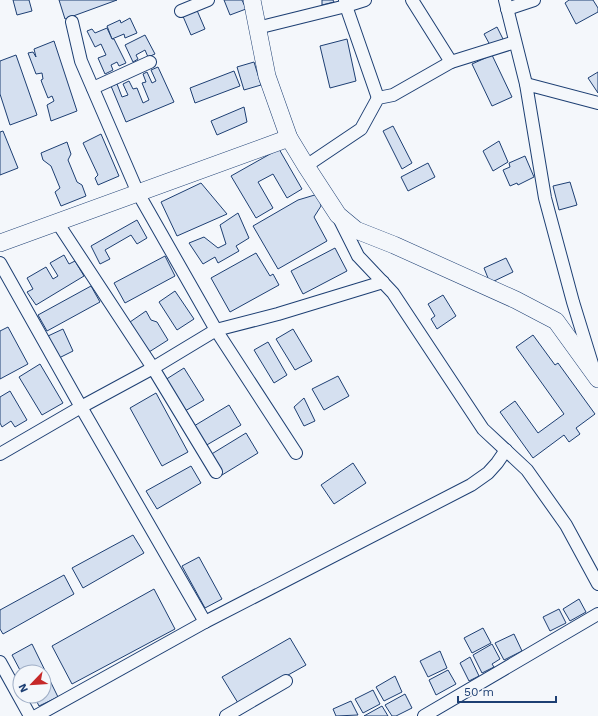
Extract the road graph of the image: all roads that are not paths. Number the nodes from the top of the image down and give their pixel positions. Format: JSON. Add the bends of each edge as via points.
{"nodes":[{"id":1,"x":208,"y":0,"type":"edge"},
{"id":2,"x":252,"y":0,"type":"edge"},
{"id":3,"x":365,"y":0,"type":"edge"},
{"id":4,"x":412,"y":0,"type":"edge"},
{"id":5,"x":534,"y":0,"type":"edge"},
{"id":6,"x":345,"y":3,"type":"edge"},
{"id":7,"x":506,"y":5,"type":"edge"},
{"id":8,"x":181,"y":11,"type":"dead end"},
{"id":9,"x":72,"y":22,"type":"dead end"},
{"id":10,"x":257,"y":28,"type":"junction"},
{"id":11,"x":515,"y":42,"type":"junction"},
{"id":12,"x":150,"y":62,"type":"dead end"},
{"id":13,"x":451,"y":62,"type":"junction"},
{"id":14,"x":526,"y":84,"type":"junction"},
{"id":15,"x":93,"y":88,"type":"junction"},
{"id":16,"x":378,"y":98,"type":"junction"},
{"id":17,"x":598,"y":102,"type":"edge"},
{"id":18,"x":289,"y":138,"type":"junction"},
{"id":19,"x":306,"y":166,"type":"junction"},
{"id":20,"x":138,"y":193,"type":"junction"},
{"id":21,"x":338,"y":215,"type":"junction"},
{"id":22,"x":57,"y":222,"type":"junction"},
{"id":23,"x":0,"y":243,"type":"edge"},
{"id":24,"x":0,"y":263,"type":"edge"},
{"id":25,"x":383,"y":282,"type":"junction"},
{"id":26,"x":216,"y":330,"type":"junction"},
{"id":27,"x":152,"y":368,"type":"junction"},
{"id":28,"x":597,"y":378,"type":"edge"},
{"id":29,"x":81,"y":407,"type":"junction"},
{"id":30,"x":506,"y":450,"type":"junction"},
{"id":31,"x":296,"y":452,"type":"dead end"},
{"id":32,"x":0,"y":454,"type":"edge"},
{"id":33,"x":216,"y":472,"type":"dead end"},
{"id":34,"x":598,"y":584,"type":"edge"},
{"id":35,"x":598,"y":614,"type":"edge"},
{"id":36,"x":205,"y":622,"type":"junction"},
{"id":37,"x":0,"y":662,"type":"edge"},
{"id":38,"x":286,"y":681,"type":"dead end"},
{"id":39,"x":30,"y":716,"type":"edge"},
{"id":40,"x":36,"y":716,"type":"edge"},
{"id":41,"x":226,"y":716,"type":"edge"},
{"id":42,"x":424,"y":716,"type":"edge"}],
"edges":[{"from":1,"to":8,"type":"street"},
{"from":2,"to":10,"type":"street"},
{"from":3,"to":6,"type":"street"},
{"from":4,"to":13,"type":"street"},
{"from":5,"to":7,"type":"street"},
{"from":6,"to":10,"type":"street"},
{"from":6,"to":16,"type":"street"},
{"from":7,"to":11,"type":"street"},
{"from":9,"to":15,"type":"street","via":[[81,61]]},
{"from":10,"to":18,"type":"street","via":[[267,76]]},
{"from":11,"to":13,"type":"street"},
{"from":11,"to":14,"type":"street"},
{"from":12,"to":15,"type":"street"},
{"from":13,"to":16,"type":"street","via":[[393,95]]},
{"from":14,"to":17,"type":"street"},
{"from":14,"to":28,"type":"street","via":[[545,198]]},
{"from":15,"to":20,"type":"street"},
{"from":16,"to":19,"type":"street","via":[[361,129]]},
{"from":18,"to":19,"type":"street"},
{"from":18,"to":20,"type":"street"},
{"from":19,"to":21,"type":"street"},
{"from":20,"to":22,"type":"street"},
{"from":20,"to":26,"type":"street"},
{"from":21,"to":25,"type":"street","via":[[358,256]]},
{"from":21,"to":28,"type":"street","via":[[356,230],[394,245],[556,321]]},
{"from":22,"to":23,"type":"street"},
{"from":22,"to":27,"type":"street"},
{"from":24,"to":29,"type":"street"},
{"from":25,"to":26,"type":"street"},
{"from":25,"to":30,"type":"street","via":[[393,293],[483,429]]},
{"from":26,"to":27,"type":"street"},
{"from":26,"to":31,"type":"street"},
{"from":27,"to":29,"type":"street"},
{"from":27,"to":33,"type":"street"},
{"from":29,"to":32,"type":"street"},
{"from":29,"to":36,"type":"street"},
{"from":30,"to":34,"type":"street","via":[[527,470],[566,525]]},
{"from":30,"to":36,"type":"street","via":[[488,473],[471,485]]},
{"from":35,"to":42,"type":"street"},
{"from":36,"to":40,"type":"street"},
{"from":37,"to":39,"type":"street"},
{"from":38,"to":41,"type":"street"}]}
